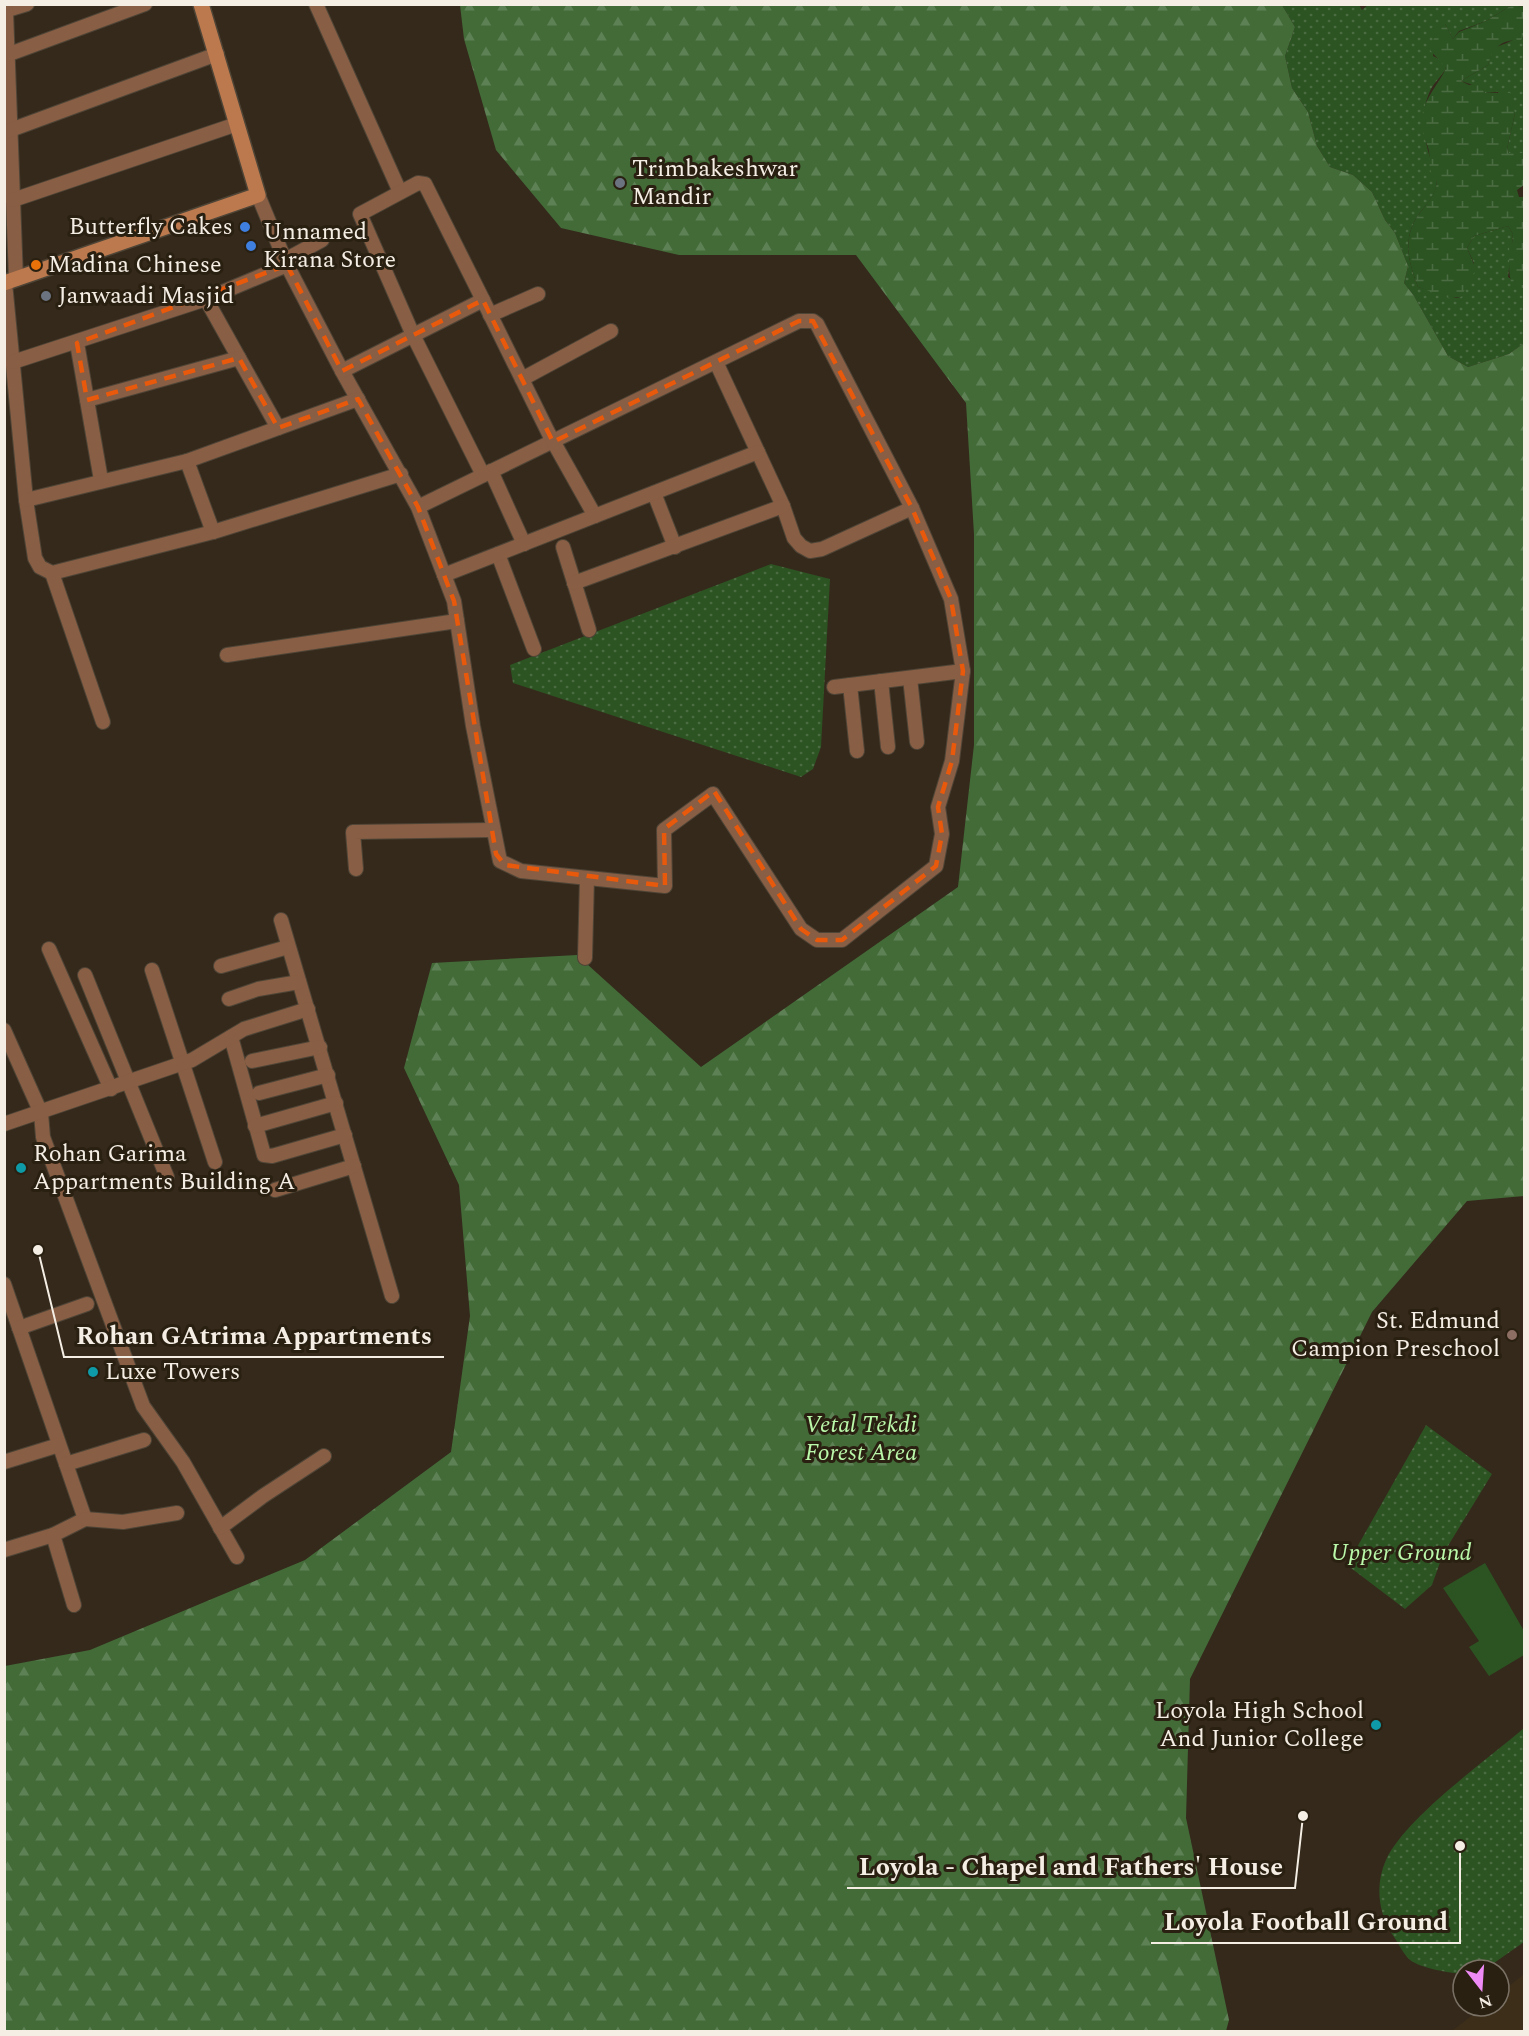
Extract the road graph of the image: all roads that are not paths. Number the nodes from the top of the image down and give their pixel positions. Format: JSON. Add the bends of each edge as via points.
{"nodes":[{"id":1,"x":27,"y":4,"type":"edge"},
{"id":2,"x":145,"y":4,"type":"edge"},
{"id":3,"x":201,"y":4,"type":"edge"},
{"id":4,"x":316,"y":4,"type":"edge"},
{"id":5,"x":5,"y":11,"type":"edge"},
{"id":6,"x":217,"y":54,"type":"junction"},
{"id":7,"x":6,"y":55,"type":"edge"},
{"id":8,"x":237,"y":124,"type":"junction"},
{"id":9,"x":8,"y":131,"type":"edge"},
{"id":10,"x":400,"y":192,"type":"junction"},
{"id":11,"x":258,"y":195,"type":"junction"},
{"id":12,"x":13,"y":200,"type":"junction"},
{"id":13,"x":322,"y":240,"type":"dead end"},
{"id":14,"x":286,"y":263,"type":"junction"},
{"id":15,"x":8,"y":282,"type":"edge"},
{"id":16,"x":538,"y":294,"type":"dead end"},
{"id":17,"x":206,"y":299,"type":"junction"},
{"id":18,"x":483,"y":300,"type":"junction"},
{"id":19,"x":490,"y":315,"type":"junction"},
{"id":20,"x":611,"y":331,"type":"dead end"},
{"id":21,"x":413,"y":335,"type":"junction"},
{"id":22,"x":77,"y":343,"type":"junction"},
{"id":23,"x":239,"y":358,"type":"junction"},
{"id":24,"x":13,"y":362,"type":"junction"},
{"id":25,"x":716,"y":362,"type":"junction"},
{"id":26,"x":342,"y":371,"type":"junction"},
{"id":27,"x":522,"y":379,"type":"junction"},
{"id":28,"x":358,"y":399,"type":"junction"},
{"id":29,"x":87,"y":400,"type":"junction"},
{"id":30,"x":278,"y":428,"type":"junction"},
{"id":31,"x":554,"y":442,"type":"junction"},
{"id":32,"x":758,"y":452,"type":"junction"},
{"id":33,"x":187,"y":461,"type":"junction"},
{"id":34,"x":487,"y":473,"type":"junction"},
{"id":35,"x":401,"y":474,"type":"junction"},
{"id":36,"x":101,"y":480,"type":"junction"},
{"id":37,"x":654,"y":493,"type":"junction"},
{"id":38,"x":26,"y":500,"type":"junction"},
{"id":39,"x":783,"y":506,"type":"junction"},
{"id":40,"x":418,"y":507,"type":"junction"},
{"id":41,"x":912,"y":508,"type":"junction"},
{"id":42,"x":595,"y":516,"type":"junction"},
{"id":43,"x":213,"y":532,"type":"junction"},
{"id":44,"x":524,"y":544,"type":"junction"},
{"id":45,"x":562,"y":547,"type":"dead end"},
{"id":46,"x":675,"y":547,"type":"junction"},
{"id":47,"x":498,"y":554,"type":"junction"},
{"id":48,"x":52,"y":573,"type":"junction"},
{"id":49,"x":444,"y":575,"type":"junction"},
{"id":50,"x":574,"y":583,"type":"junction"},
{"id":51,"x":457,"y":621,"type":"junction"},
{"id":52,"x":589,"y":630,"type":"dead end"},
{"id":53,"x":534,"y":649,"type":"dead end"},
{"id":54,"x":226,"y":655,"type":"dead end"},
{"id":55,"x":963,"y":671,"type":"junction"},
{"id":56,"x":910,"y":678,"type":"junction"},
{"id":57,"x":881,"y":681,"type":"junction"},
{"id":58,"x":850,"y":685,"type":"junction"},
{"id":59,"x":834,"y":687,"type":"dead end"},
{"id":60,"x":102,"y":722,"type":"dead end"},
{"id":61,"x":916,"y":742,"type":"dead end"},
{"id":62,"x":888,"y":747,"type":"dead end"},
{"id":63,"x":857,"y":751,"type":"dead end"},
{"id":64,"x":492,"y":830,"type":"junction"},
{"id":65,"x":356,"y":869,"type":"dead end"},
{"id":66,"x":587,"y":878,"type":"junction"},
{"id":67,"x":281,"y":920,"type":"dead end"},
{"id":68,"x":288,"y":947,"type":"junction"},
{"id":69,"x":49,"y":949,"type":"dead end"},
{"id":70,"x":585,"y":958,"type":"dead end"},
{"id":71,"x":221,"y":966,"type":"dead end"},
{"id":72,"x":152,"y":970,"type":"dead end"},
{"id":73,"x":85,"y":975,"type":"dead end"},
{"id":74,"x":299,"y":981,"type":"junction"},
{"id":75,"x":229,"y":999,"type":"dead end"},
{"id":76,"x":308,"y":1009,"type":"junction"},
{"id":77,"x":4,"y":1030,"type":"edge"},
{"id":78,"x":231,"y":1037,"type":"junction"},
{"id":79,"x":320,"y":1047,"type":"junction"},
{"id":80,"x":252,"y":1061,"type":"dead end"},
{"id":81,"x":182,"y":1063,"type":"junction"},
{"id":82,"x":328,"y":1075,"type":"junction"},
{"id":83,"x":129,"y":1082,"type":"junction"},
{"id":84,"x":111,"y":1089,"type":"junction"},
{"id":85,"x":259,"y":1093,"type":"dead end"},
{"id":86,"x":336,"y":1102,"type":"junction"},
{"id":87,"x":41,"y":1113,"type":"junction"},
{"id":88,"x":4,"y":1124,"type":"edge"},
{"id":89,"x":255,"y":1126,"type":"junction"},
{"id":90,"x":345,"y":1135,"type":"junction"},
{"id":91,"x":214,"y":1162,"type":"dead end"},
{"id":92,"x":354,"y":1166,"type":"junction"},
{"id":93,"x":167,"y":1177,"type":"dead end"},
{"id":94,"x":275,"y":1190,"type":"dead end"},
{"id":95,"x":4,"y":1284,"type":"edge"},
{"id":96,"x":392,"y":1296,"type":"dead end"},
{"id":97,"x":87,"y":1304,"type":"dead end"},
{"id":98,"x":19,"y":1328,"type":"junction"},
{"id":99,"x":144,"y":1440,"type":"dead end"},
{"id":100,"x":59,"y":1445,"type":"junction"},
{"id":101,"x":324,"y":1456,"type":"dead end"},
{"id":102,"x":4,"y":1462,"type":"edge"},
{"id":103,"x":66,"y":1464,"type":"junction"},
{"id":104,"x":177,"y":1513,"type":"dead end"},
{"id":105,"x":85,"y":1519,"type":"junction"},
{"id":106,"x":220,"y":1528,"type":"junction"},
{"id":107,"x":53,"y":1535,"type":"junction"},
{"id":108,"x":4,"y":1550,"type":"edge"},
{"id":109,"x":237,"y":1557,"type":"dead end"},
{"id":110,"x":74,"y":1605,"type":"dead end"}],
"edges":[{"from":1,"to":5,"type":"street"},
{"from":2,"to":7,"type":"street"},
{"from":3,"to":6,"type":"street"},
{"from":4,"to":10,"type":"street"},
{"from":5,"to":7,"type":"street"},
{"from":6,"to":8,"type":"street"},
{"from":6,"to":9,"type":"street"},
{"from":7,"to":9,"type":"street"},
{"from":8,"to":11,"type":"street"},
{"from":8,"to":12,"type":"street"},
{"from":9,"to":12,"type":"street"},
{"from":10,"to":18,"type":"street","via":[[424,184]]},
{"from":10,"to":21,"type":"street","via":[[360,214]]},
{"from":11,"to":14,"type":"street"},
{"from":11,"to":15,"type":"street"},
{"from":12,"to":15,"type":"street"},
{"from":13,"to":14,"type":"street"},
{"from":14,"to":17,"type":"street"},
{"from":14,"to":26,"type":"street"},
{"from":15,"to":24,"type":"street"},
{"from":16,"to":19,"type":"street"},
{"from":17,"to":22,"type":"street"},
{"from":17,"to":23,"type":"street"},
{"from":18,"to":19,"type":"street"},
{"from":18,"to":21,"type":"street"},
{"from":19,"to":27,"type":"street"},
{"from":20,"to":27,"type":"street"},
{"from":21,"to":26,"type":"street"},
{"from":21,"to":34,"type":"street"},
{"from":22,"to":24,"type":"street"},
{"from":22,"to":29,"type":"street"},
{"from":23,"to":29,"type":"street"},
{"from":23,"to":30,"type":"street"},
{"from":24,"to":38,"type":"street"},
{"from":25,"to":31,"type":"street"},
{"from":25,"to":32,"type":"street"},
{"from":25,"to":41,"type":"street","via":[[799,321],[813,321]]},
{"from":26,"to":28,"type":"street"},
{"from":27,"to":31,"type":"street"},
{"from":28,"to":30,"type":"street"},
{"from":28,"to":35,"type":"street"},
{"from":29,"to":36,"type":"street"},
{"from":30,"to":33,"type":"street"},
{"from":31,"to":34,"type":"street"},
{"from":31,"to":42,"type":"street"},
{"from":32,"to":37,"type":"street"},
{"from":32,"to":39,"type":"street"},
{"from":33,"to":36,"type":"street"},
{"from":33,"to":43,"type":"street"},
{"from":34,"to":40,"type":"street"},
{"from":34,"to":44,"type":"street"},
{"from":35,"to":40,"type":"street"},
{"from":35,"to":43,"type":"street"},
{"from":36,"to":38,"type":"street"},
{"from":37,"to":42,"type":"street"},
{"from":37,"to":46,"type":"street"},
{"from":38,"to":48,"type":"street","via":[[36,561]]},
{"from":39,"to":41,"type":"street","via":[[794,538],[810,551]]},
{"from":39,"to":46,"type":"street"},
{"from":40,"to":49,"type":"street"},
{"from":41,"to":55,"type":"street","via":[[951,599]]},
{"from":42,"to":44,"type":"street"},
{"from":43,"to":48,"type":"street"},
{"from":44,"to":47,"type":"street"},
{"from":45,"to":50,"type":"street"},
{"from":46,"to":50,"type":"street"},
{"from":47,"to":49,"type":"street"},
{"from":47,"to":53,"type":"street"},
{"from":48,"to":60,"type":"street"},
{"from":49,"to":51,"type":"street"},
{"from":50,"to":52,"type":"street"},
{"from":51,"to":54,"type":"street"},
{"from":51,"to":64,"type":"street"},
{"from":55,"to":56,"type":"street"},
{"from":55,"to":66,"type":"street","via":[[951,761],[938,807],[942,834],[936,866],[842,940],[817,940],[801,929],[713,794],[664,830],[665,886]]},
{"from":56,"to":57,"type":"street"},
{"from":56,"to":61,"type":"street"},
{"from":57,"to":58,"type":"street"},
{"from":57,"to":62,"type":"street"},
{"from":58,"to":59,"type":"street"},
{"from":58,"to":63,"type":"street"},
{"from":64,"to":65,"type":"street","via":[[353,832]]},
{"from":64,"to":66,"type":"street","via":[[496,854],[505,865],[521,871]]},
{"from":66,"to":70,"type":"street"},
{"from":67,"to":68,"type":"street"},
{"from":68,"to":71,"type":"street"},
{"from":68,"to":74,"type":"street"},
{"from":69,"to":84,"type":"street"},
{"from":72,"to":81,"type":"street"},
{"from":73,"to":83,"type":"street"},
{"from":74,"to":75,"type":"street"},
{"from":74,"to":76,"type":"street"},
{"from":76,"to":78,"type":"street","via":[[244,1029]]},
{"from":76,"to":79,"type":"street"},
{"from":77,"to":87,"type":"street"},
{"from":78,"to":81,"type":"street"},
{"from":78,"to":89,"type":"street"},
{"from":79,"to":80,"type":"street"},
{"from":79,"to":82,"type":"street"},
{"from":81,"to":83,"type":"street"},
{"from":81,"to":91,"type":"street"},
{"from":82,"to":85,"type":"street"},
{"from":82,"to":86,"type":"street"},
{"from":83,"to":84,"type":"street"},
{"from":83,"to":93,"type":"street"},
{"from":84,"to":87,"type":"street"},
{"from":86,"to":89,"type":"street"},
{"from":86,"to":90,"type":"street"},
{"from":87,"to":88,"type":"street"},
{"from":87,"to":106,"type":"street","via":[[43,1137],[143,1406],[183,1462]]},
{"from":89,"to":90,"type":"street","via":[[262,1151],[269,1156]]},
{"from":90,"to":92,"type":"street"},
{"from":92,"to":94,"type":"street"},
{"from":92,"to":96,"type":"street"},
{"from":95,"to":98,"type":"street"},
{"from":97,"to":98,"type":"street"},
{"from":98,"to":100,"type":"street"},
{"from":99,"to":103,"type":"street"},
{"from":100,"to":102,"type":"street"},
{"from":100,"to":103,"type":"street"},
{"from":101,"to":106,"type":"street"},
{"from":103,"to":105,"type":"street"},
{"from":104,"to":105,"type":"street","via":[[123,1522]]},
{"from":105,"to":107,"type":"street"},
{"from":106,"to":109,"type":"street"},
{"from":107,"to":108,"type":"street"},
{"from":107,"to":110,"type":"street"}]}
